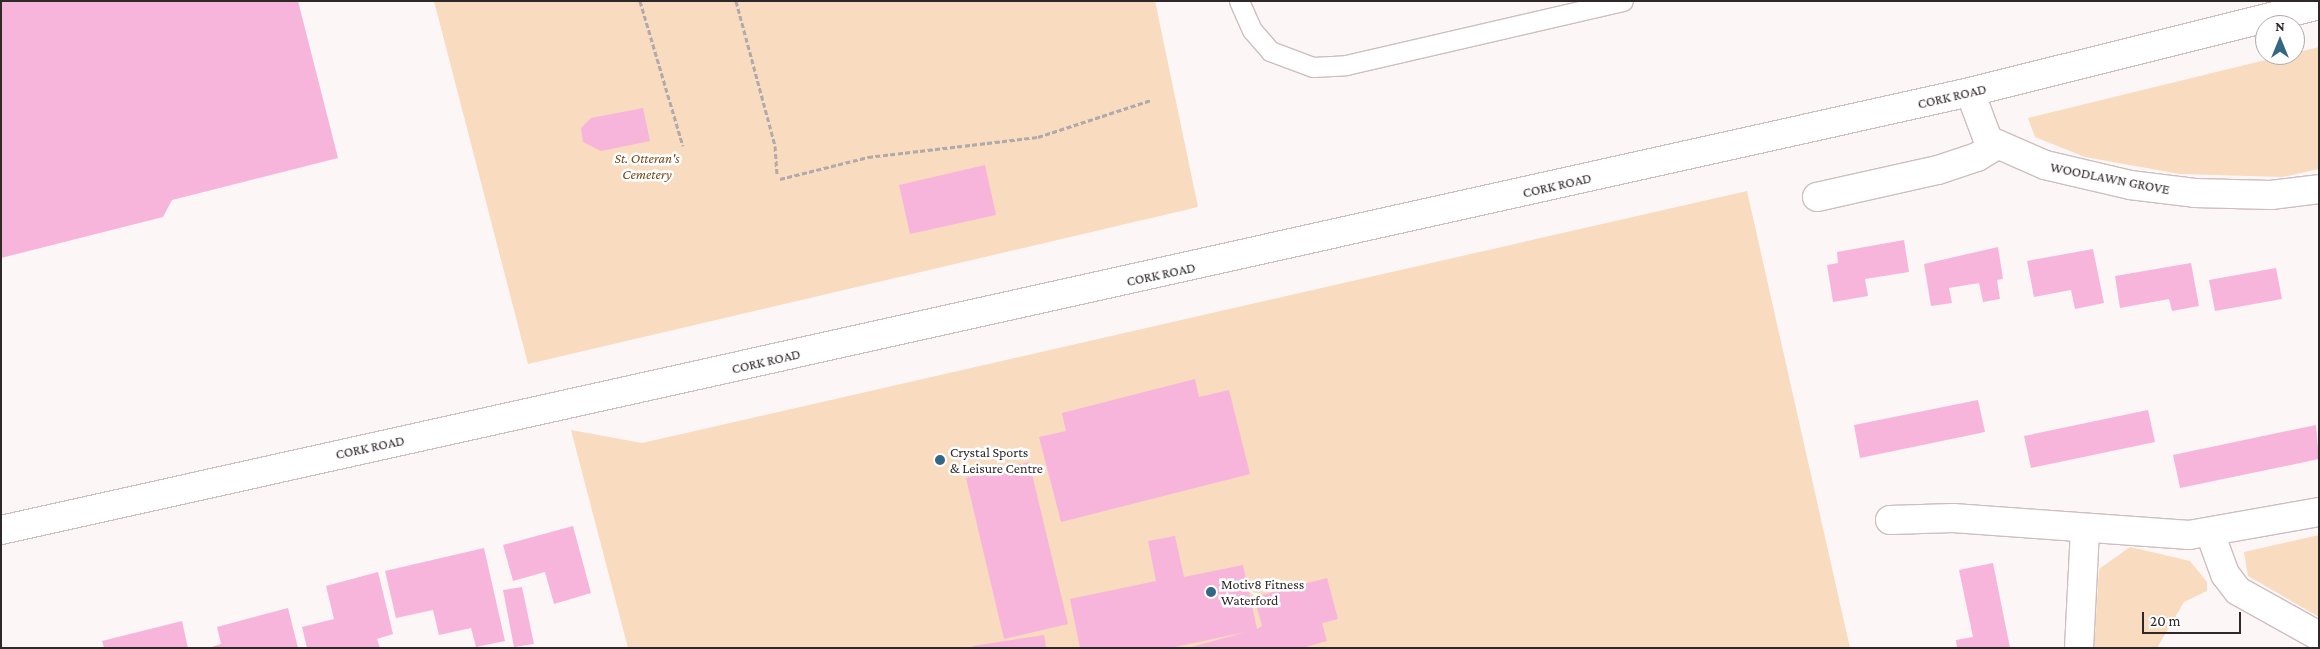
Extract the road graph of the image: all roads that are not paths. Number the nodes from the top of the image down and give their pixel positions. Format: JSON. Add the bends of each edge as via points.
{"nodes":[{"id":1,"x":1239,"y":1,"type":"edge"},
{"id":2,"x":1623,"y":1,"type":"edge"},
{"id":3,"x":2319,"y":5,"type":"edge"},
{"id":4,"x":1970,"y":92,"type":"junction"},
{"id":5,"x":1995,"y":146,"type":"junction"},
{"id":6,"x":2319,"y":189,"type":"edge"},
{"id":7,"x":1817,"y":197,"type":"dead end"},
{"id":8,"x":2319,"y":512,"type":"edge"},
{"id":9,"x":1890,"y":520,"type":"dead end"},
{"id":10,"x":1,"y":530,"type":"edge"},
{"id":11,"x":2085,"y":530,"type":"junction"},
{"id":12,"x":2210,"y":533,"type":"junction"},
{"id":13,"x":2319,"y":636,"type":"edge"},
{"id":14,"x":2079,"y":648,"type":"edge"}],
"edges":[{"from":1,"to":2,"type":"lane","via":[[1252,30],[1270,50],[1297,65],[1327,68]]},
{"from":3,"to":4,"type":"main road","name":"CORK ROAD"},
{"from":4,"to":5,"type":"main road","via":[[1979,126]]},
{"from":4,"to":10,"type":"main road","name":"CORK ROAD"},
{"from":5,"to":6,"type":"main road","name":"WOODLAWN GROVE","via":[[2045,165],[2160,190],[2271,195]]},
{"from":5,"to":7,"type":"main road","via":[[1938,170]]},
{"from":8,"to":12,"type":"main road"},
{"from":9,"to":11,"type":"main road","via":[[1953,518]]},
{"from":11,"to":12,"type":"main road"},
{"from":11,"to":14,"type":"main road"},
{"from":12,"to":13,"type":"main road","via":[[2225,574],[2238,591]]}]}
